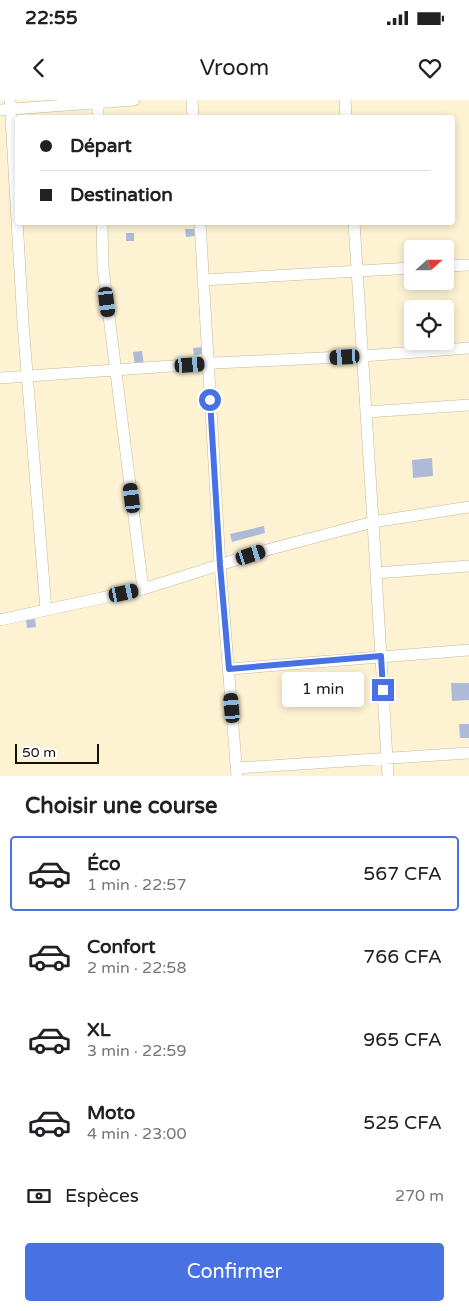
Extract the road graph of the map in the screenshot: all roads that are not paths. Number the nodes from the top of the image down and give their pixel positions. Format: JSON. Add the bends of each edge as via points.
{"nodes":[{"id":1,"x":134,"y":100,"type":"edge"},
{"id":2,"x":192,"y":100,"type":"edge"},
{"id":3,"x":345,"y":100,"type":"edge"},
{"id":4,"x":98,"y":102,"type":"edge"},
{"id":5,"x":7,"y":106,"type":"edge"},
{"id":6,"x":98,"y":115,"type":"edge"},
{"id":7,"x":193,"y":115,"type":"edge"},
{"id":8,"x":346,"y":115,"type":"edge"},
{"id":9,"x":15,"y":209,"type":"edge"},
{"id":10,"x":16,"y":225,"type":"edge"},
{"id":11,"x":102,"y":225,"type":"edge"},
{"id":12,"x":200,"y":225,"type":"edge"},
{"id":13,"x":354,"y":225,"type":"edge"},
{"id":14,"x":469,"y":265,"type":"edge"},
{"id":15,"x":454,"y":266,"type":"edge"},
{"id":16,"x":404,"y":268,"type":"edge"},
{"id":17,"x":358,"y":271,"type":"junction"},
{"id":18,"x":203,"y":280,"type":"junction"},
{"id":19,"x":469,"y":348,"type":"edge"},
{"id":20,"x":363,"y":356,"type":"junction"},
{"id":21,"x":208,"y":363,"type":"junction"},
{"id":22,"x":116,"y":370,"type":"junction"},
{"id":23,"x":28,"y":376,"type":"junction"},
{"id":24,"x":0,"y":378,"type":"edge"},
{"id":25,"x":469,"y":405,"type":"edge"},
{"id":26,"x":367,"y":412,"type":"junction"},
{"id":27,"x":469,"y":507,"type":"edge"},
{"id":28,"x":373,"y":522,"type":"junction"},
{"id":29,"x":220,"y":565,"type":"junction"},
{"id":30,"x":469,"y":566,"type":"edge"},
{"id":31,"x":376,"y":573,"type":"junction"},
{"id":32,"x":143,"y":589,"type":"junction"},
{"id":33,"x":46,"y":610,"type":"junction"},
{"id":34,"x":0,"y":620,"type":"edge"},
{"id":35,"x":469,"y":650,"type":"edge"},
{"id":36,"x":381,"y":656,"type":"junction"},
{"id":37,"x":229,"y":669,"type":"junction"},
{"id":38,"x":469,"y":753,"type":"edge"},
{"id":39,"x":387,"y":759,"type":"junction"},
{"id":40,"x":237,"y":772,"type":"edge"},
{"id":41,"x":388,"y":776,"type":"edge"}],
"edges":[{"from":1,"to":4,"type":"street"},
{"from":2,"to":7,"type":"street"},
{"from":3,"to":8,"type":"street"},
{"from":4,"to":5,"type":"street"},
{"from":4,"to":6,"type":"street"},
{"from":5,"to":9,"type":"street"},
{"from":10,"to":23,"type":"street"},
{"from":11,"to":22,"type":"street","via":[[103,268]]},
{"from":12,"to":18,"type":"street"},
{"from":13,"to":17,"type":"street"},
{"from":14,"to":15,"type":"street"},
{"from":16,"to":17,"type":"street"},
{"from":17,"to":18,"type":"street"},
{"from":17,"to":20,"type":"street"},
{"from":18,"to":21,"type":"street"},
{"from":19,"to":20,"type":"street"},
{"from":20,"to":21,"type":"street"},
{"from":20,"to":26,"type":"street"},
{"from":21,"to":22,"type":"street"},
{"from":21,"to":29,"type":"street"},
{"from":22,"to":23,"type":"street"},
{"from":22,"to":32,"type":"street"},
{"from":23,"to":24,"type":"street"},
{"from":23,"to":33,"type":"street"},
{"from":25,"to":26,"type":"street"},
{"from":26,"to":28,"type":"street"},
{"from":27,"to":28,"type":"street"},
{"from":28,"to":29,"type":"street"},
{"from":28,"to":31,"type":"street"},
{"from":29,"to":32,"type":"street"},
{"from":29,"to":37,"type":"street"},
{"from":30,"to":31,"type":"street"},
{"from":31,"to":36,"type":"street"},
{"from":32,"to":33,"type":"street"},
{"from":33,"to":34,"type":"street"},
{"from":35,"to":36,"type":"street"},
{"from":36,"to":37,"type":"street"},
{"from":36,"to":39,"type":"street"},
{"from":37,"to":40,"type":"street"},
{"from":38,"to":39,"type":"street"},
{"from":39,"to":40,"type":"street"},
{"from":39,"to":41,"type":"street"}]}
